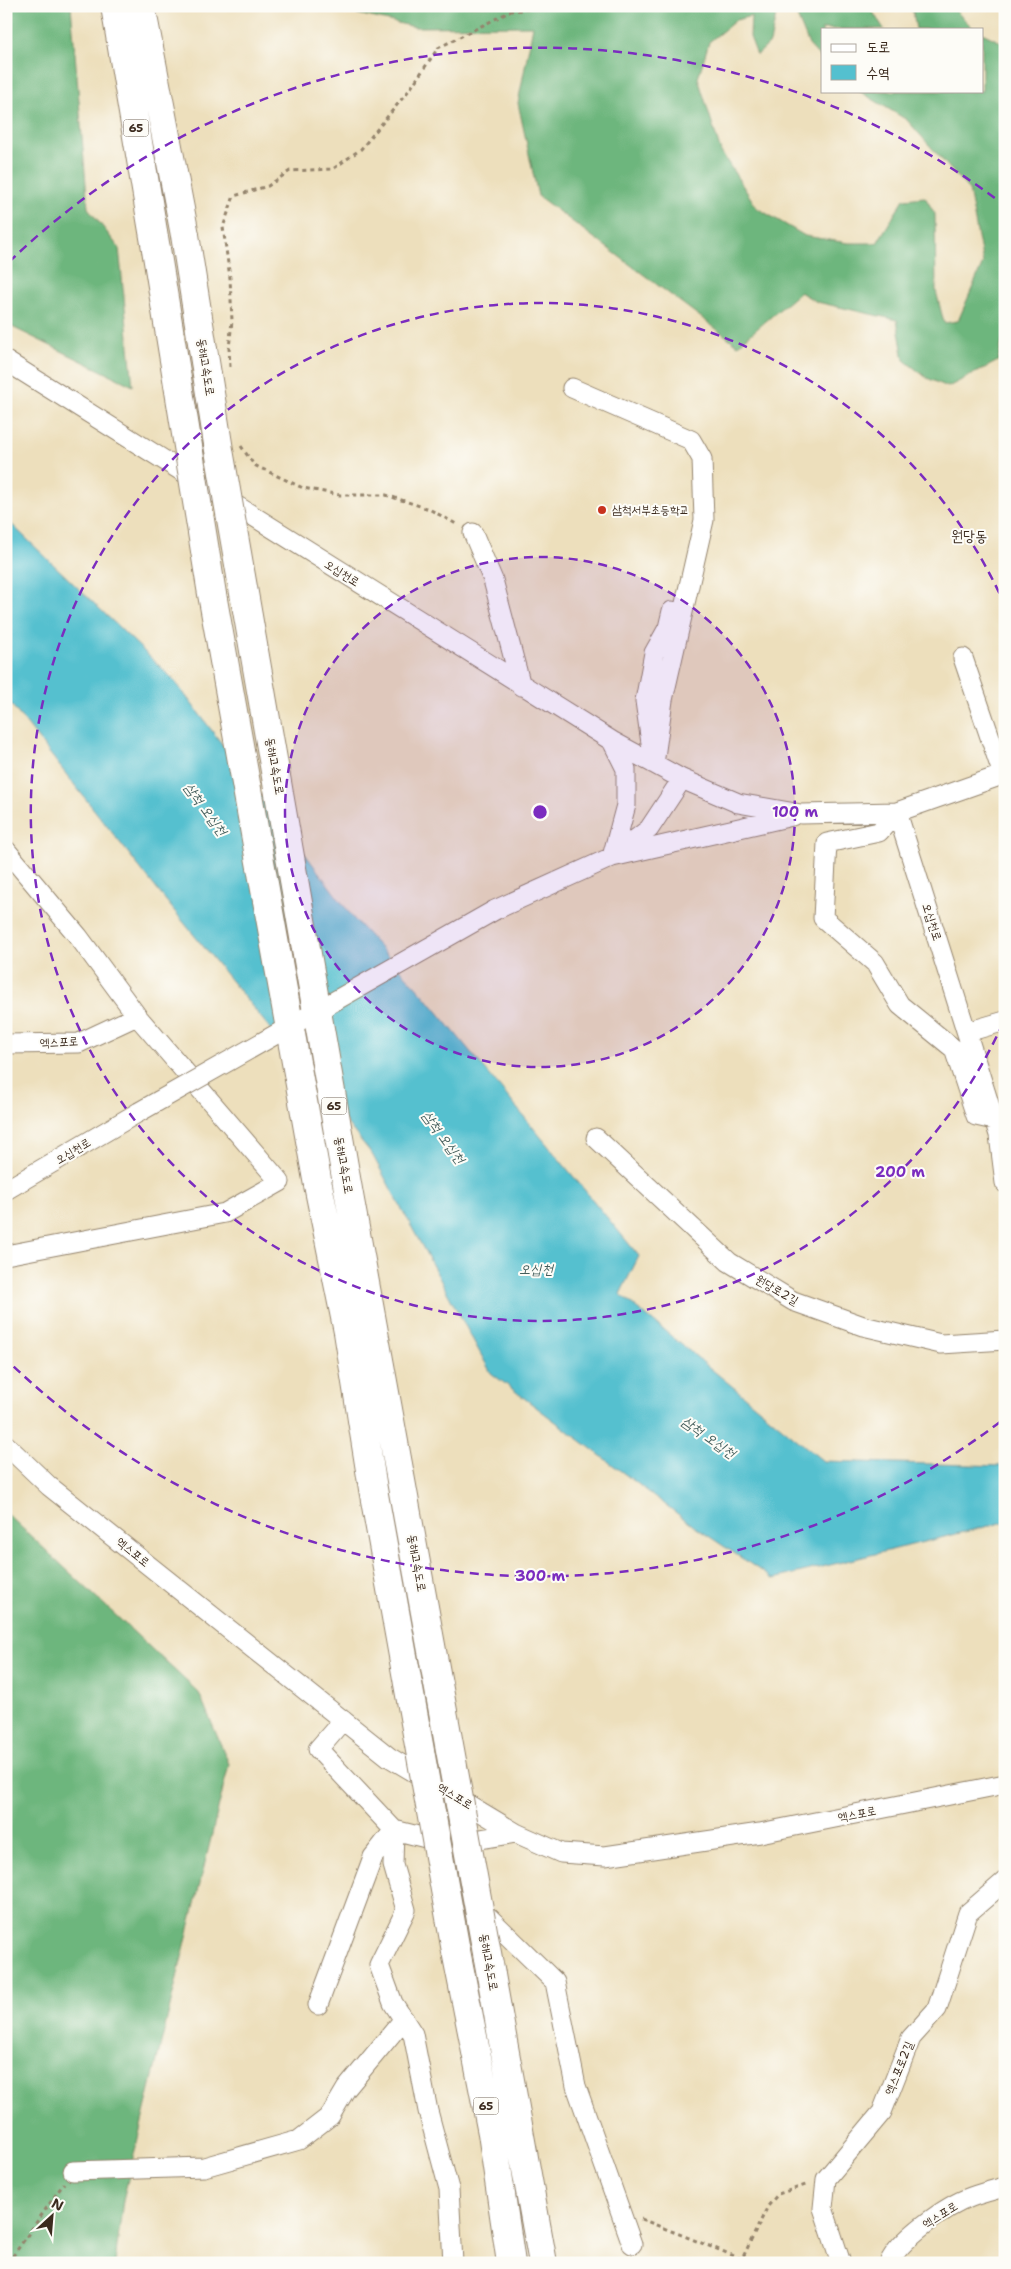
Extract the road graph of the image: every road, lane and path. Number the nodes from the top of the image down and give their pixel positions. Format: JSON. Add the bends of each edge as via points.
{"nodes":[{"id":1,"x":115,"y":6,"type":"edge"},
{"id":2,"x":141,"y":6,"type":"edge"},
{"id":3,"x":560,"y":6,"type":"edge"},
{"id":4,"x":6,"y":361,"type":"edge"},
{"id":5,"x":230,"y":377,"type":"dead end"},
{"id":6,"x":572,"y":388,"type":"dead end"},
{"id":7,"x":239,"y":443,"type":"dead end"},
{"id":8,"x":690,"y":530,"type":"dead end"},
{"id":9,"x":473,"y":533,"type":"joint"},
{"id":10,"x":964,"y":658,"type":"dead end"},
{"id":11,"x":521,"y":686,"type":"junction"},
{"id":12,"x":612,"y":741,"type":"junction"},
{"id":13,"x":654,"y":764,"type":"junction"},
{"id":14,"x":1004,"y":775,"type":"edge"},
{"id":15,"x":682,"y":779,"type":"junction"},
{"id":16,"x":897,"y":812,"type":"junction"},
{"id":17,"x":800,"y":814,"type":"junction"},
{"id":18,"x":6,"y":850,"type":"edge"},
{"id":19,"x":612,"y":857,"type":"junction"},
{"id":20,"x":136,"y":1016,"type":"junction"},
{"id":21,"x":1005,"y":1021,"type":"edge"},
{"id":22,"x":967,"y":1032,"type":"junction"},
{"id":23,"x":6,"y":1044,"type":"edge"},
{"id":24,"x":999,"y":1118,"type":"edge"},
{"id":25,"x":596,"y":1138,"type":"dead end"},
{"id":26,"x":1005,"y":1183,"type":"edge"},
{"id":27,"x":6,"y":1190,"type":"edge"},
{"id":28,"x":6,"y":1255,"type":"edge"},
{"id":29,"x":1005,"y":1340,"type":"edge"},
{"id":30,"x":6,"y":1445,"type":"edge"},
{"id":31,"x":343,"y":1720,"type":"junction"},
{"id":32,"x":1005,"y":1784,"type":"edge"},
{"id":33,"x":394,"y":1830,"type":"junction"},
{"id":34,"x":516,"y":1833,"type":"junction"},
{"id":35,"x":450,"y":1844,"type":"junction"},
{"id":36,"x":1005,"y":1880,"type":"edge"},
{"id":37,"x":318,"y":2005,"type":"dead end"},
{"id":38,"x":404,"y":2019,"type":"junction"},
{"id":39,"x":73,"y":2171,"type":"joint"},
{"id":40,"x":826,"y":2179,"type":"junction"},
{"id":41,"x":1005,"y":2187,"type":"edge"},
{"id":42,"x":620,"y":2210,"type":"junction"},
{"id":43,"x":632,"y":2244,"type":"dead end"},
{"id":44,"x":8,"y":2263,"type":"edge"},
{"id":45,"x":453,"y":2263,"type":"edge"},
{"id":46,"x":511,"y":2263,"type":"edge"},
{"id":47,"x":543,"y":2263,"type":"edge"},
{"id":48,"x":842,"y":2263,"type":"edge"},
{"id":49,"x":889,"y":2263,"type":"edge"}],
"edges":[{"from":1,"to":46,"type":"highway","number":"65","bridge":true,"via":[[214,603],[318,1185],[348,1332],[456,1951],[492,2133]]},
{"from":2,"to":47,"type":"highway","name":"동해고속도로","number":"65","bridge":true,"via":[[185,235],[349,1195]]},
{"from":3,"to":5,"type":"path","via":[[511,11],[438,48],[410,89],[361,149],[333,169],[290,171],[268,186],[234,196],[224,228],[232,321]]},
{"from":4,"to":11,"type":"street","name":"오십천로"},
{"from":6,"to":13,"type":"street","via":[[691,440],[702,459],[704,520],[663,700]]},
{"from":7,"to":9,"type":"path","via":[[254,465],[303,488],[340,495],[386,495],[428,509]]},
{"from":8,"to":13,"type":"street","via":[[668,628],[654,653],[645,701]]},
{"from":9,"to":11,"type":"street","via":[[493,580]]},
{"from":10,"to":14,"type":"street"},
{"from":11,"to":12,"type":"street","name":"오십천로"},
{"from":12,"to":13,"type":"street","name":"오십천로"},
{"from":12,"to":19,"type":"street","via":[[626,769],[626,805]]},
{"from":13,"to":15,"type":"street","name":"오십천로"},
{"from":14,"to":16,"type":"street","name":"오십천로"},
{"from":15,"to":17,"type":"street","name":"오십천로","via":[[738,803]]},
{"from":15,"to":19,"type":"street","via":[[648,829]]},
{"from":16,"to":17,"type":"street","name":"오십천로"},
{"from":16,"to":22,"type":"street","name":"오십천로"},
{"from":16,"to":24,"type":"street","via":[[879,832],[827,843],[823,918],[875,963],[900,1005],[954,1049],[976,1116]]},
{"from":17,"to":19,"type":"street"},
{"from":18,"to":20,"type":"street","via":[[78,936]]},
{"from":19,"to":27,"type":"street","name":"오십천로","bridge":true,"via":[[495,910]]},
{"from":20,"to":23,"type":"street","name":"엑스포로","via":[[79,1043]]},
{"from":20,"to":28,"type":"street","via":[[280,1182],[226,1213]]},
{"from":21,"to":22,"type":"street"},
{"from":22,"to":24,"type":"street"},
{"from":24,"to":26,"type":"street"},
{"from":25,"to":29,"type":"street","name":"원당로2길","via":[[729,1262],[793,1301],[862,1326],[941,1344]]},
{"from":30,"to":31,"type":"street","name":"엑스포로","via":[[50,1486]]},
{"from":31,"to":33,"type":"street","via":[[318,1749]]},
{"from":31,"to":34,"type":"street","name":"엑스포로","via":[[389,1756]]},
{"from":32,"to":34,"type":"street","name":"엑스포로","via":[[760,1833],[605,1856],[560,1853]]},
{"from":33,"to":35,"type":"street"},
{"from":33,"to":37,"type":"street","via":[[373,1857]]},
{"from":33,"to":38,"type":"street","via":[[393,1864],[406,1910],[379,1965],[393,2003]]},
{"from":34,"to":35,"type":"street"},
{"from":35,"to":42,"type":"street","via":[[463,1892],[555,1982],[576,2086]]},
{"from":36,"to":40,"type":"street","name":"엑스포로2길","via":[[968,1913],[937,2010],[911,2038],[882,2112]]},
{"from":38,"to":39,"type":"street","via":[[346,2089],[330,2116],[299,2140],[204,2167]]},
{"from":38,"to":45,"type":"street","via":[[413,2034],[428,2111],[449,2189]]},
{"from":39,"to":44,"type":"path"},
{"from":40,"to":42,"type":"path","via":[[778,2194],[768,2206],[742,2259]]},
{"from":40,"to":48,"type":"street","via":[[823,2208]]},
{"from":41,"to":49,"type":"street","name":"엑스포로","via":[[969,2197],[921,2226]]},
{"from":42,"to":43,"type":"street"}]}
